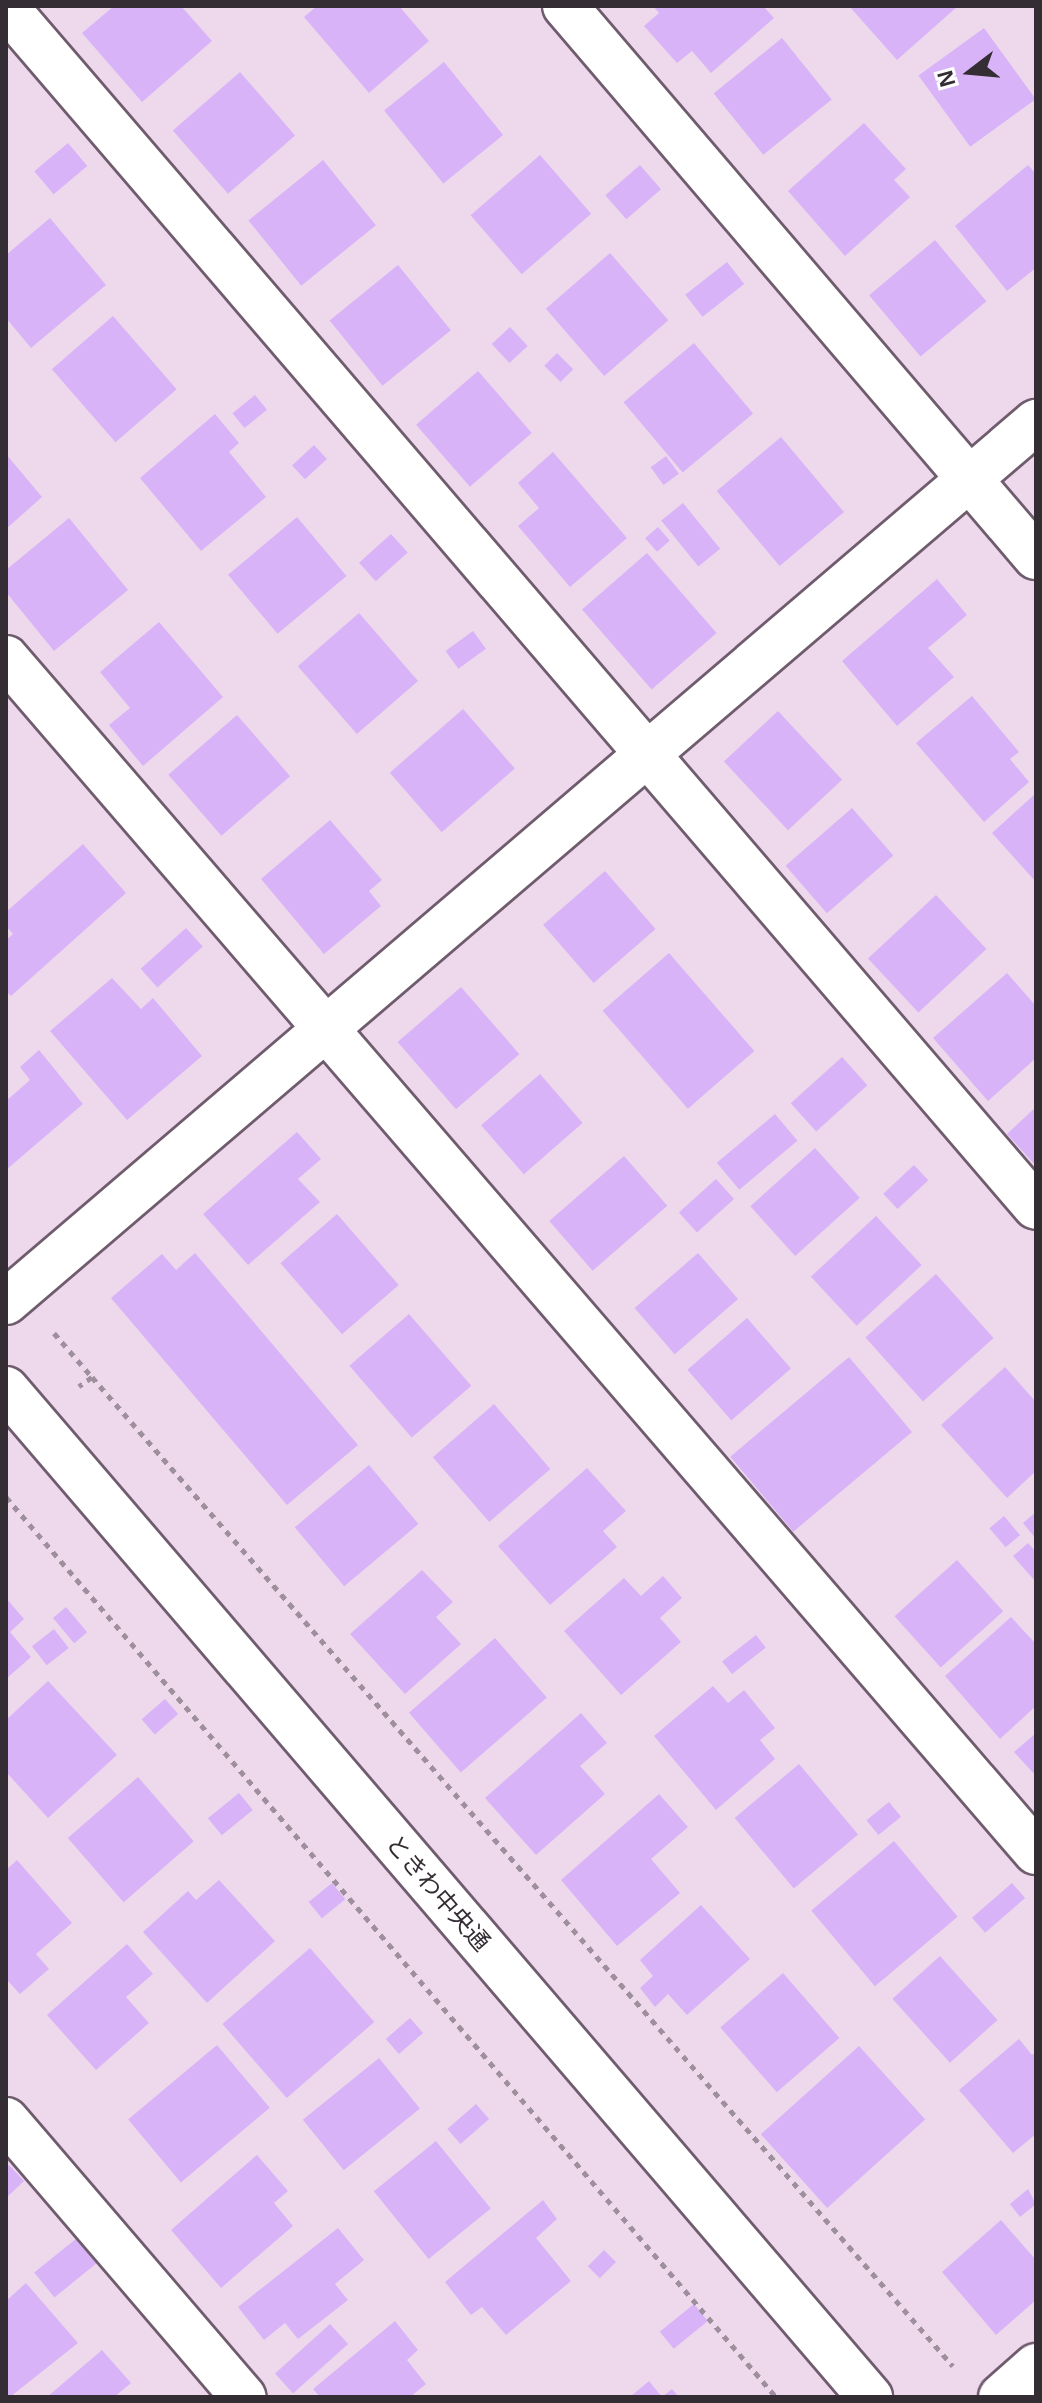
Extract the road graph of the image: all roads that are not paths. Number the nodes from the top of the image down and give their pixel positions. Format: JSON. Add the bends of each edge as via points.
{"nodes":[{"id":1,"x":565,"y":6,"type":"edge"},
{"id":2,"x":6,"y":7,"type":"edge"},
{"id":3,"x":1036,"y":422,"type":"edge"},
{"id":4,"x":969,"y":479,"type":"junction"},
{"id":5,"x":1036,"y":557,"type":"edge"},
{"id":6,"x":6,"y":658,"type":"edge"},
{"id":7,"x":646,"y":756,"type":"junction"},
{"id":8,"x":326,"y":1029,"type":"junction"},
{"id":9,"x":1036,"y":1207,"type":"edge"},
{"id":10,"x":6,"y":1302,"type":"edge"},
{"id":11,"x":6,"y":1389,"type":"edge"},
{"id":12,"x":1036,"y":1852,"type":"edge"},
{"id":13,"x":6,"y":2120,"type":"edge"},
{"id":14,"x":1036,"y":2366,"type":"edge"},
{"id":15,"x":243,"y":2397,"type":"edge"},
{"id":16,"x":870,"y":2397,"type":"edge"},
{"id":17,"x":1001,"y":2397,"type":"edge"}],
"edges":[{"from":1,"to":4,"type":"street"},
{"from":2,"to":7,"type":"street"},
{"from":3,"to":4,"type":"street"},
{"from":4,"to":5,"type":"street"},
{"from":4,"to":7,"type":"street"},
{"from":6,"to":8,"type":"street"},
{"from":7,"to":8,"type":"street"},
{"from":7,"to":9,"type":"street"},
{"from":8,"to":10,"type":"street"},
{"from":8,"to":12,"type":"street"},
{"from":11,"to":16,"type":"street","name":"ときわ中央通"},
{"from":13,"to":15,"type":"street"},
{"from":14,"to":17,"type":"street"}]}
